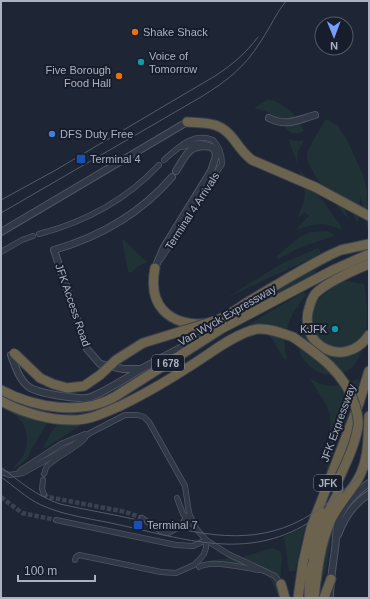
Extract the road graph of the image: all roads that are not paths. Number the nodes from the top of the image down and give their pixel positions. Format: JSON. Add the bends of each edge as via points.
{"nodes":[{"id":1,"x":315,"y":115,"type":"dead end"},
{"id":2,"x":269,"y":118,"type":"dead end"},
{"id":3,"x":187,"y":122,"type":"joint"},
{"id":4,"x":212,"y":147,"type":"junction"},
{"id":5,"x":177,"y":149,"type":"junction"},
{"id":6,"x":164,"y":160,"type":"dead end"},
{"id":7,"x":159,"y":164,"type":"dead end"},
{"id":8,"x":369,"y":216,"type":"edge"},
{"id":9,"x":1,"y":232,"type":"edge"},
{"id":10,"x":39,"y":234,"type":"dead end"},
{"id":11,"x":33,"y":236,"type":"dead end"},
{"id":12,"x":369,"y":237,"type":"edge"},
{"id":13,"x":369,"y":244,"type":"edge"},
{"id":14,"x":341,"y":250,"type":"junction"},
{"id":15,"x":1,"y":252,"type":"edge"},
{"id":16,"x":369,"y":254,"type":"edge"},
{"id":17,"x":369,"y":264,"type":"edge"},
{"id":18,"x":155,"y":268,"type":"junction"},
{"id":19,"x":311,"y":282,"type":"junction"},
{"id":20,"x":208,"y":323,"type":"junction"},
{"id":21,"x":369,"y":335,"type":"edge"},
{"id":22,"x":12,"y":354,"type":"joint"},
{"id":23,"x":141,"y":369,"type":"junction"},
{"id":24,"x":369,"y":371,"type":"edge"},
{"id":25,"x":1,"y":386,"type":"edge"},
{"id":26,"x":1,"y":390,"type":"edge"},
{"id":27,"x":30,"y":401,"type":"junction"},
{"id":28,"x":5,"y":403,"type":"edge"},
{"id":29,"x":369,"y":416,"type":"edge"},
{"id":30,"x":90,"y":433,"type":"junction"},
{"id":31,"x":3,"y":473,"type":"edge"},
{"id":32,"x":44,"y":474,"type":"dead end"},
{"id":33,"x":43,"y":480,"type":"dead end"},
{"id":34,"x":369,"y":483,"type":"edge"},
{"id":35,"x":44,"y":494,"type":"dead end"},
{"id":36,"x":369,"y":494,"type":"edge"},
{"id":37,"x":177,"y":498,"type":"dead end"},
{"id":38,"x":186,"y":517,"type":"junction"},
{"id":39,"x":142,"y":518,"type":"tunnel mouth"},
{"id":40,"x":56,"y":520,"type":"tunnel mouth"},
{"id":41,"x":196,"y":527,"type":"junction"},
{"id":42,"x":206,"y":540,"type":"junction"},
{"id":43,"x":336,"y":541,"type":"junction"},
{"id":44,"x":74,"y":560,"type":"dead end"},
{"id":45,"x":199,"y":567,"type":"dead end"},
{"id":46,"x":266,"y":571,"type":"junction"},
{"id":47,"x":331,"y":578,"type":"junction"},
{"id":48,"x":281,"y":584,"type":"junction"},
{"id":49,"x":281,"y":598,"type":"edge"},
{"id":50,"x":286,"y":598,"type":"edge"},
{"id":51,"x":298,"y":598,"type":"edge"},
{"id":52,"x":309,"y":598,"type":"edge"},
{"id":53,"x":314,"y":598,"type":"edge"},
{"id":54,"x":324,"y":598,"type":"edge"},
{"id":55,"x":330,"y":598,"type":"edge"}],
"edges":[{"from":1,"to":2,"type":"street","via":[[280,123]]},
{"from":3,"to":8,"type":"highway","via":[[220,126],[252,160],[315,187]]},
{"from":3,"to":9,"type":"street"},
{"from":4,"to":5,"type":"street","via":[[204,143]]},
{"from":4,"to":18,"type":"street","via":[[216,156],[211,171],[164,247]]},
{"from":4,"to":23,"type":"street","name":"JFK Access Road","via":[[204,145],[192,148],[156,194],[120,221],[88,238],[54,250],[87,349],[100,364],[123,369]]},
{"from":5,"to":6,"type":"street","name":"Terminal 4 Arrivals"},
{"from":5,"to":18,"type":"street","name":"Terminal 4 Arrivals","via":[[188,141],[206,137],[217,144],[221,151],[222,164]]},
{"from":7,"to":10,"type":"street","via":[[134,189],[105,208],[74,224]]},
{"from":11,"to":15,"type":"street"},
{"from":12,"to":14,"type":"highway"},
{"from":13,"to":14,"type":"highway","name":"Van Wyck Expressway"},
{"from":14,"to":20,"type":"highway","name":"Van Wyck Expressway","via":[[223,318]]},
{"from":16,"to":19,"type":"highway","name":"Van Wyck Expressway","number":"I 678"},
{"from":17,"to":21,"type":"highway","via":[[316,292],[310,303],[307,318],[310,333],[319,345],[330,351],[346,352],[362,343]]},
{"from":18,"to":20,"type":"highway","via":[[154,292],[158,305],[167,315],[194,324]]},
{"from":19,"to":23,"type":"street","name":"JFK Access Road","via":[[290,289]]},
{"from":19,"to":27,"type":"highway","name":"Van Wyck Expressway","number":"I 678","via":[[221,330],[101,404],[82,408]]},
{"from":20,"to":22,"type":"highway","name":"Van Wyck Expressway","bridge":true,"via":[[143,343],[116,360],[100,376],[84,386],[67,388],[53,384],[40,378]]},
{"from":22,"to":23,"type":"street","via":[[21,378],[29,387],[75,398],[90,398]]},
{"from":24,"to":51,"type":"highway","name":"JFK Expressway","number":"JFK","via":[[311,528]]},
{"from":25,"to":27,"type":"highway"},
{"from":26,"to":27,"type":"highway"},
{"from":28,"to":52,"type":"highway","bridge":true,"via":[[59,420],[78,420],[95,416],[141,395],[223,344],[257,329],[275,330],[293,337],[314,351],[345,382],[358,414],[354,444],[338,487],[318,528],[309,576]]},
{"from":29,"to":53,"type":"highway","via":[[363,467],[328,528]]},
{"from":30,"to":31,"type":"street","via":[[23,473]]},
{"from":30,"to":32,"type":"street","via":[[82,442],[47,466]]},
{"from":30,"to":41,"type":"street","via":[[125,415],[144,417],[185,486],[189,513]]},
{"from":33,"to":35,"type":"street"},
{"from":34,"to":43,"type":"street","via":[[352,498],[344,510],[337,526]]},
{"from":36,"to":43,"type":"street","via":[[350,511]]},
{"from":37,"to":38,"type":"street"},
{"from":38,"to":39,"type":"street","via":[[181,526],[168,533],[162,532]]},
{"from":38,"to":41,"type":"street"},
{"from":40,"to":42,"type":"street","via":[[176,545],[193,546]]},
{"from":41,"to":42,"type":"street"},
{"from":42,"to":44,"type":"street","via":[[204,554],[194,565],[176,572],[167,573],[79,555]]},
{"from":42,"to":46,"type":"street","via":[[228,554]]},
{"from":43,"to":47,"type":"street"},
{"from":45,"to":46,"type":"street","via":[[214,564]]},
{"from":46,"to":48,"type":"street","via":[[275,576]]},
{"from":47,"to":54,"type":"highway"},
{"from":47,"to":55,"type":"street"},
{"from":48,"to":49,"type":"street"},
{"from":48,"to":50,"type":"highway"}]}
